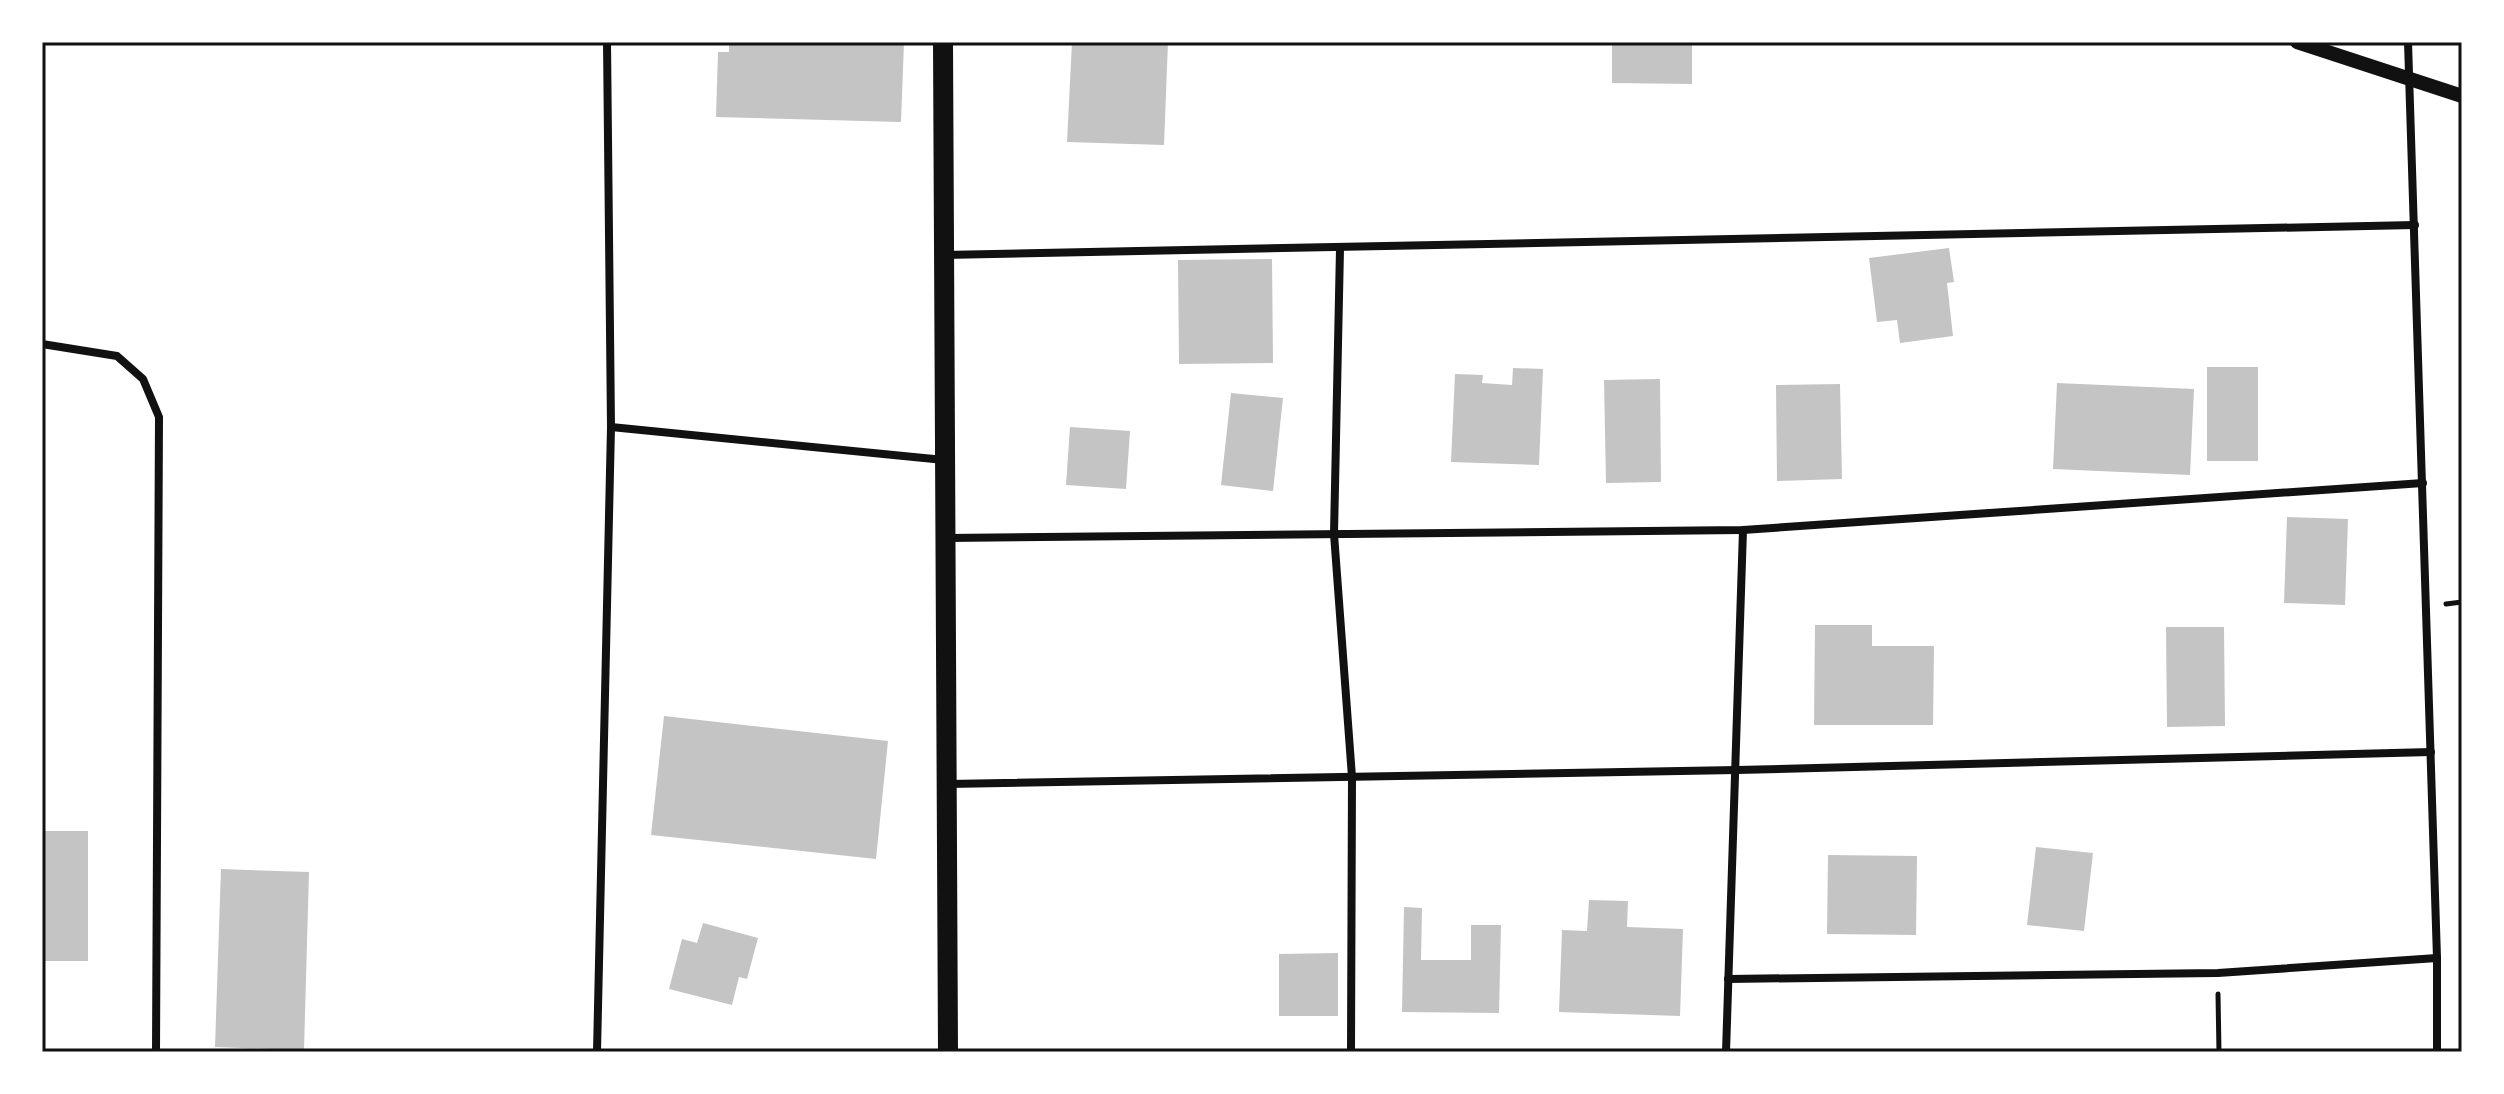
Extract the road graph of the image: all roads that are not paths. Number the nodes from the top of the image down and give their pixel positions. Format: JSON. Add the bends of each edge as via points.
{"nodes":[{"id":1,"x":607,"y":42,"type":"edge"},
{"id":2,"x":943,"y":42,"type":"edge"},
{"id":3,"x":2297,"y":42,"type":"edge"},
{"id":4,"x":2408,"y":42,"type":"edge"},
{"id":5,"x":2408,"y":79,"type":"junction"},
{"id":6,"x":2462,"y":96,"type":"edge"},
{"id":7,"x":2415,"y":225,"type":"junction"},
{"id":8,"x":1340,"y":249,"type":"junction"},
{"id":9,"x":944,"y":255,"type":"junction"},
{"id":10,"x":42,"y":344,"type":"edge"},
{"id":11,"x":611,"y":427,"type":"junction"},
{"id":12,"x":945,"y":460,"type":"junction"},
{"id":13,"x":2423,"y":483,"type":"junction"},
{"id":14,"x":1743,"y":530,"type":"junction"},
{"id":15,"x":1334,"y":534,"type":"junction"},
{"id":16,"x":946,"y":538,"type":"junction"},
{"id":17,"x":2431,"y":752,"type":"junction"},
{"id":18,"x":1737,"y":770,"type":"junction"},
{"id":19,"x":1352,"y":777,"type":"junction"},
{"id":20,"x":947,"y":784,"type":"junction"},
{"id":21,"x":2437,"y":958,"type":"junction"},
{"id":22,"x":1728,"y":979,"type":"junction"},
{"id":23,"x":156,"y":1052,"type":"edge"},
{"id":24,"x":597,"y":1052,"type":"edge"},
{"id":25,"x":948,"y":1052,"type":"edge"},
{"id":26,"x":1351,"y":1052,"type":"edge"},
{"id":27,"x":1726,"y":1052,"type":"edge"},
{"id":28,"x":2437,"y":1052,"type":"edge"}],
"edges":[{"from":1,"to":11,"type":"street"},
{"from":2,"to":9,"type":"main road"},
{"from":3,"to":5,"type":"street"},
{"from":4,"to":5,"type":"street"},
{"from":5,"to":6,"type":"street"},
{"from":5,"to":7,"type":"street"},
{"from":7,"to":8,"type":"street"},
{"from":7,"to":13,"type":"street"},
{"from":8,"to":9,"type":"street"},
{"from":8,"to":15,"type":"street"},
{"from":9,"to":12,"type":"main road"},
{"from":10,"to":23,"type":"street","via":[[117,356],[143,379],[159,417]]},
{"from":11,"to":12,"type":"street"},
{"from":11,"to":24,"type":"street"},
{"from":12,"to":16,"type":"main road"},
{"from":13,"to":14,"type":"street"},
{"from":13,"to":17,"type":"street"},
{"from":14,"to":15,"type":"street"},
{"from":14,"to":18,"type":"street"},
{"from":15,"to":16,"type":"street"},
{"from":15,"to":19,"type":"street"},
{"from":16,"to":20,"type":"main road"},
{"from":17,"to":18,"type":"street"},
{"from":17,"to":21,"type":"street"},
{"from":18,"to":19,"type":"street"},
{"from":18,"to":22,"type":"street"},
{"from":19,"to":20,"type":"street"},
{"from":19,"to":26,"type":"street"},
{"from":20,"to":25,"type":"main road"},
{"from":21,"to":22,"type":"street","via":[[2218,973]]},
{"from":21,"to":28,"type":"street"},
{"from":22,"to":27,"type":"street"}]}
